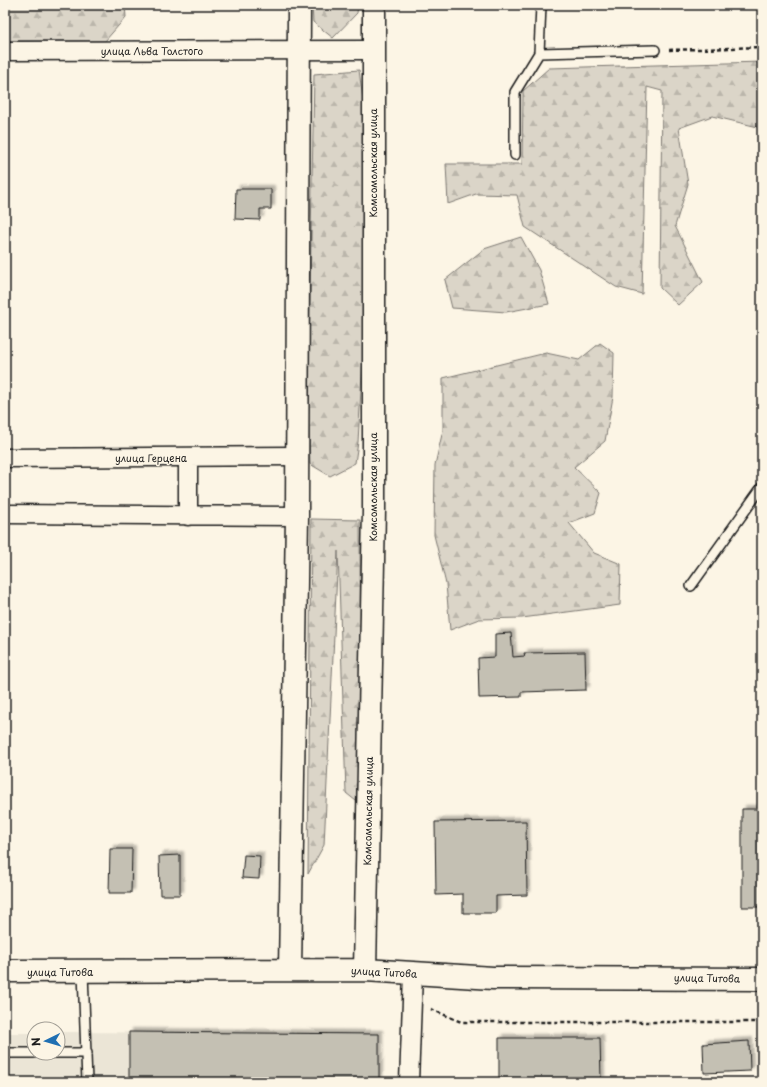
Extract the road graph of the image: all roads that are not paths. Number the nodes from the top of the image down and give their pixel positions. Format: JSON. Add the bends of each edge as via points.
{"nodes":[{"id":1,"x":299,"y":5,"type":"edge"},
{"id":2,"x":374,"y":5,"type":"edge"},
{"id":3,"x":541,"y":5,"type":"edge"},
{"id":4,"x":299,"y":50,"type":"junction"},
{"id":5,"x":373,"y":50,"type":"junction"},
{"id":6,"x":655,"y":50,"type":"road end"},
{"id":7,"x":5,"y":51,"type":"edge"},
{"id":8,"x":539,"y":54,"type":"junction"},
{"id":9,"x":515,"y":155,"type":"dead end"},
{"id":10,"x":296,"y":456,"type":"junction"},
{"id":11,"x":5,"y":458,"type":"edge"},
{"id":12,"x":188,"y":458,"type":"junction"},
{"id":13,"x":762,"y":487,"type":"edge"},
{"id":14,"x":5,"y":514,"type":"edge"},
{"id":15,"x":188,"y":516,"type":"junction"},
{"id":16,"x":296,"y":516,"type":"junction"},
{"id":17,"x":691,"y":586,"type":"dead end"},
{"id":18,"x":290,"y":970,"type":"junction"},
{"id":19,"x":364,"y":970,"type":"junction"},
{"id":20,"x":5,"y":971,"type":"edge"},
{"id":21,"x":83,"y":972,"type":"junction"},
{"id":22,"x":413,"y":974,"type":"junction"},
{"id":23,"x":762,"y":979,"type":"edge"},
{"id":24,"x":5,"y":1053,"type":"edge"},
{"id":25,"x":26,"y":1053,"type":"edge"},
{"id":26,"x":66,"y":1053,"type":"edge"},
{"id":27,"x":87,"y":1053,"type":"junction"},
{"id":28,"x":87,"y":1082,"type":"edge"},
{"id":29,"x":409,"y":1082,"type":"edge"}],
"edges":[{"from":1,"to":4,"type":"street"},
{"from":2,"to":5,"type":"street","name":"Комсомольская улица"},
{"from":3,"to":8,"type":"lane"},
{"from":4,"to":5,"type":"street","name":"улица Льва Толстого"},
{"from":4,"to":7,"type":"street","name":"улица Льва Толстого"},
{"from":4,"to":10,"type":"street"},
{"from":5,"to":19,"type":"street","name":"Комсомольская улица","via":[[374,510]]},
{"from":6,"to":8,"type":"lane"},
{"from":8,"to":9,"type":"lane","via":[[515,92]]},
{"from":10,"to":12,"type":"street","name":"улица Герцена"},
{"from":10,"to":16,"type":"street"},
{"from":11,"to":12,"type":"street","name":"улица Герцена"},
{"from":12,"to":15,"type":"street"},
{"from":13,"to":17,"type":"lane"},
{"from":14,"to":15,"type":"street"},
{"from":15,"to":16,"type":"street"},
{"from":16,"to":18,"type":"street"},
{"from":18,"to":19,"type":"street","name":"улица Титова"},
{"from":18,"to":21,"type":"street","name":"улица Титова"},
{"from":19,"to":22,"type":"street","name":"улица Титова"},
{"from":20,"to":21,"type":"street","name":"улица Титова"},
{"from":21,"to":27,"type":"lane"},
{"from":22,"to":23,"type":"street","name":"улица Титова","via":[[493,978]]},
{"from":22,"to":29,"type":"street"},
{"from":24,"to":25,"type":"lane"},
{"from":26,"to":27,"type":"lane"},
{"from":27,"to":28,"type":"lane"}]}
